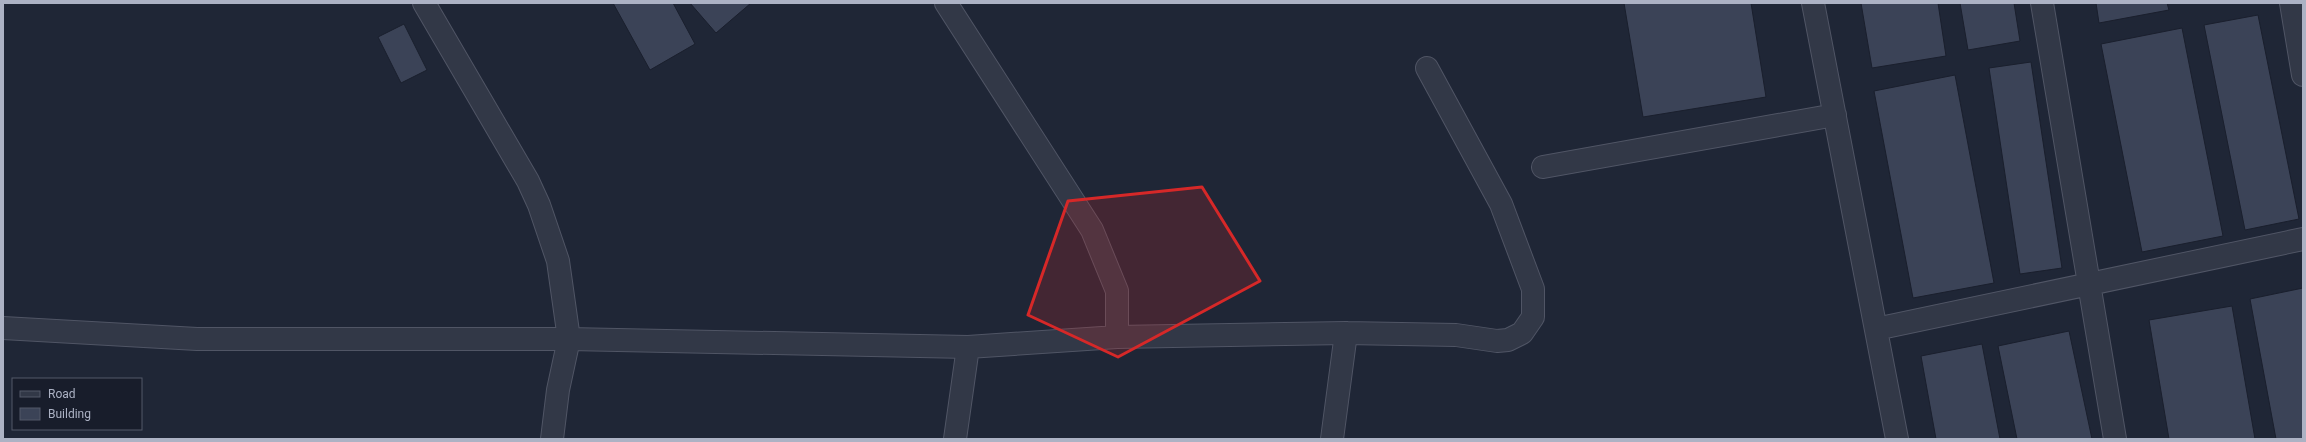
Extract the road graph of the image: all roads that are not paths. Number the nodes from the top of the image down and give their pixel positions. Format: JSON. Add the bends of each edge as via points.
{"nodes":[{"id":1,"x":424,"y":3,"type":"edge"},
{"id":2,"x":946,"y":3,"type":"edge"},
{"id":3,"x":1813,"y":3,"type":"edge"},
{"id":4,"x":2042,"y":3,"type":"edge"},
{"id":5,"x":2291,"y":3,"type":"edge"},
{"id":6,"x":1427,"y":68,"type":"dead end"},
{"id":7,"x":2303,"y":74,"type":"edge"},
{"id":8,"x":1835,"y":115,"type":"junction"},
{"id":9,"x":1543,"y":167,"type":"dead end"},
{"id":10,"x":2303,"y":239,"type":"edge"},
{"id":11,"x":2089,"y":286,"type":"junction"},
{"id":12,"x":3,"y":328,"type":"edge"},
{"id":13,"x":1876,"y":330,"type":"junction"},
{"id":14,"x":1346,"y":333,"type":"junction"},
{"id":15,"x":1116,"y":337,"type":"junction"},
{"id":16,"x":569,"y":339,"type":"junction"},
{"id":17,"x":968,"y":346,"type":"junction"},
{"id":18,"x":552,"y":439,"type":"edge"},
{"id":19,"x":954,"y":439,"type":"edge"},
{"id":20,"x":1332,"y":439,"type":"edge"},
{"id":21,"x":1897,"y":439,"type":"edge"},
{"id":22,"x":2115,"y":439,"type":"edge"}],
"edges":[{"from":1,"to":16,"type":"street","via":[[540,205],[558,261]]},
{"from":2,"to":15,"type":"street","via":[[1092,230],[1117,291]]},
{"from":3,"to":8,"type":"street"},
{"from":4,"to":11,"type":"street"},
{"from":5,"to":7,"type":"street"},
{"from":6,"to":14,"type":"street","via":[[1501,204],[1533,289],[1533,318],[1522,333],[1508,340],[1497,341],[1456,335]]},
{"from":8,"to":9,"type":"street"},
{"from":8,"to":13,"type":"street"},
{"from":10,"to":11,"type":"street"},
{"from":11,"to":13,"type":"street"},
{"from":11,"to":22,"type":"street"},
{"from":12,"to":16,"type":"street","via":[[197,339]]},
{"from":13,"to":21,"type":"street"},
{"from":14,"to":15,"type":"street"},
{"from":14,"to":20,"type":"street"},
{"from":15,"to":17,"type":"street"},
{"from":16,"to":17,"type":"street"},
{"from":16,"to":18,"type":"street","via":[[558,390]]},
{"from":17,"to":19,"type":"street"}]}
